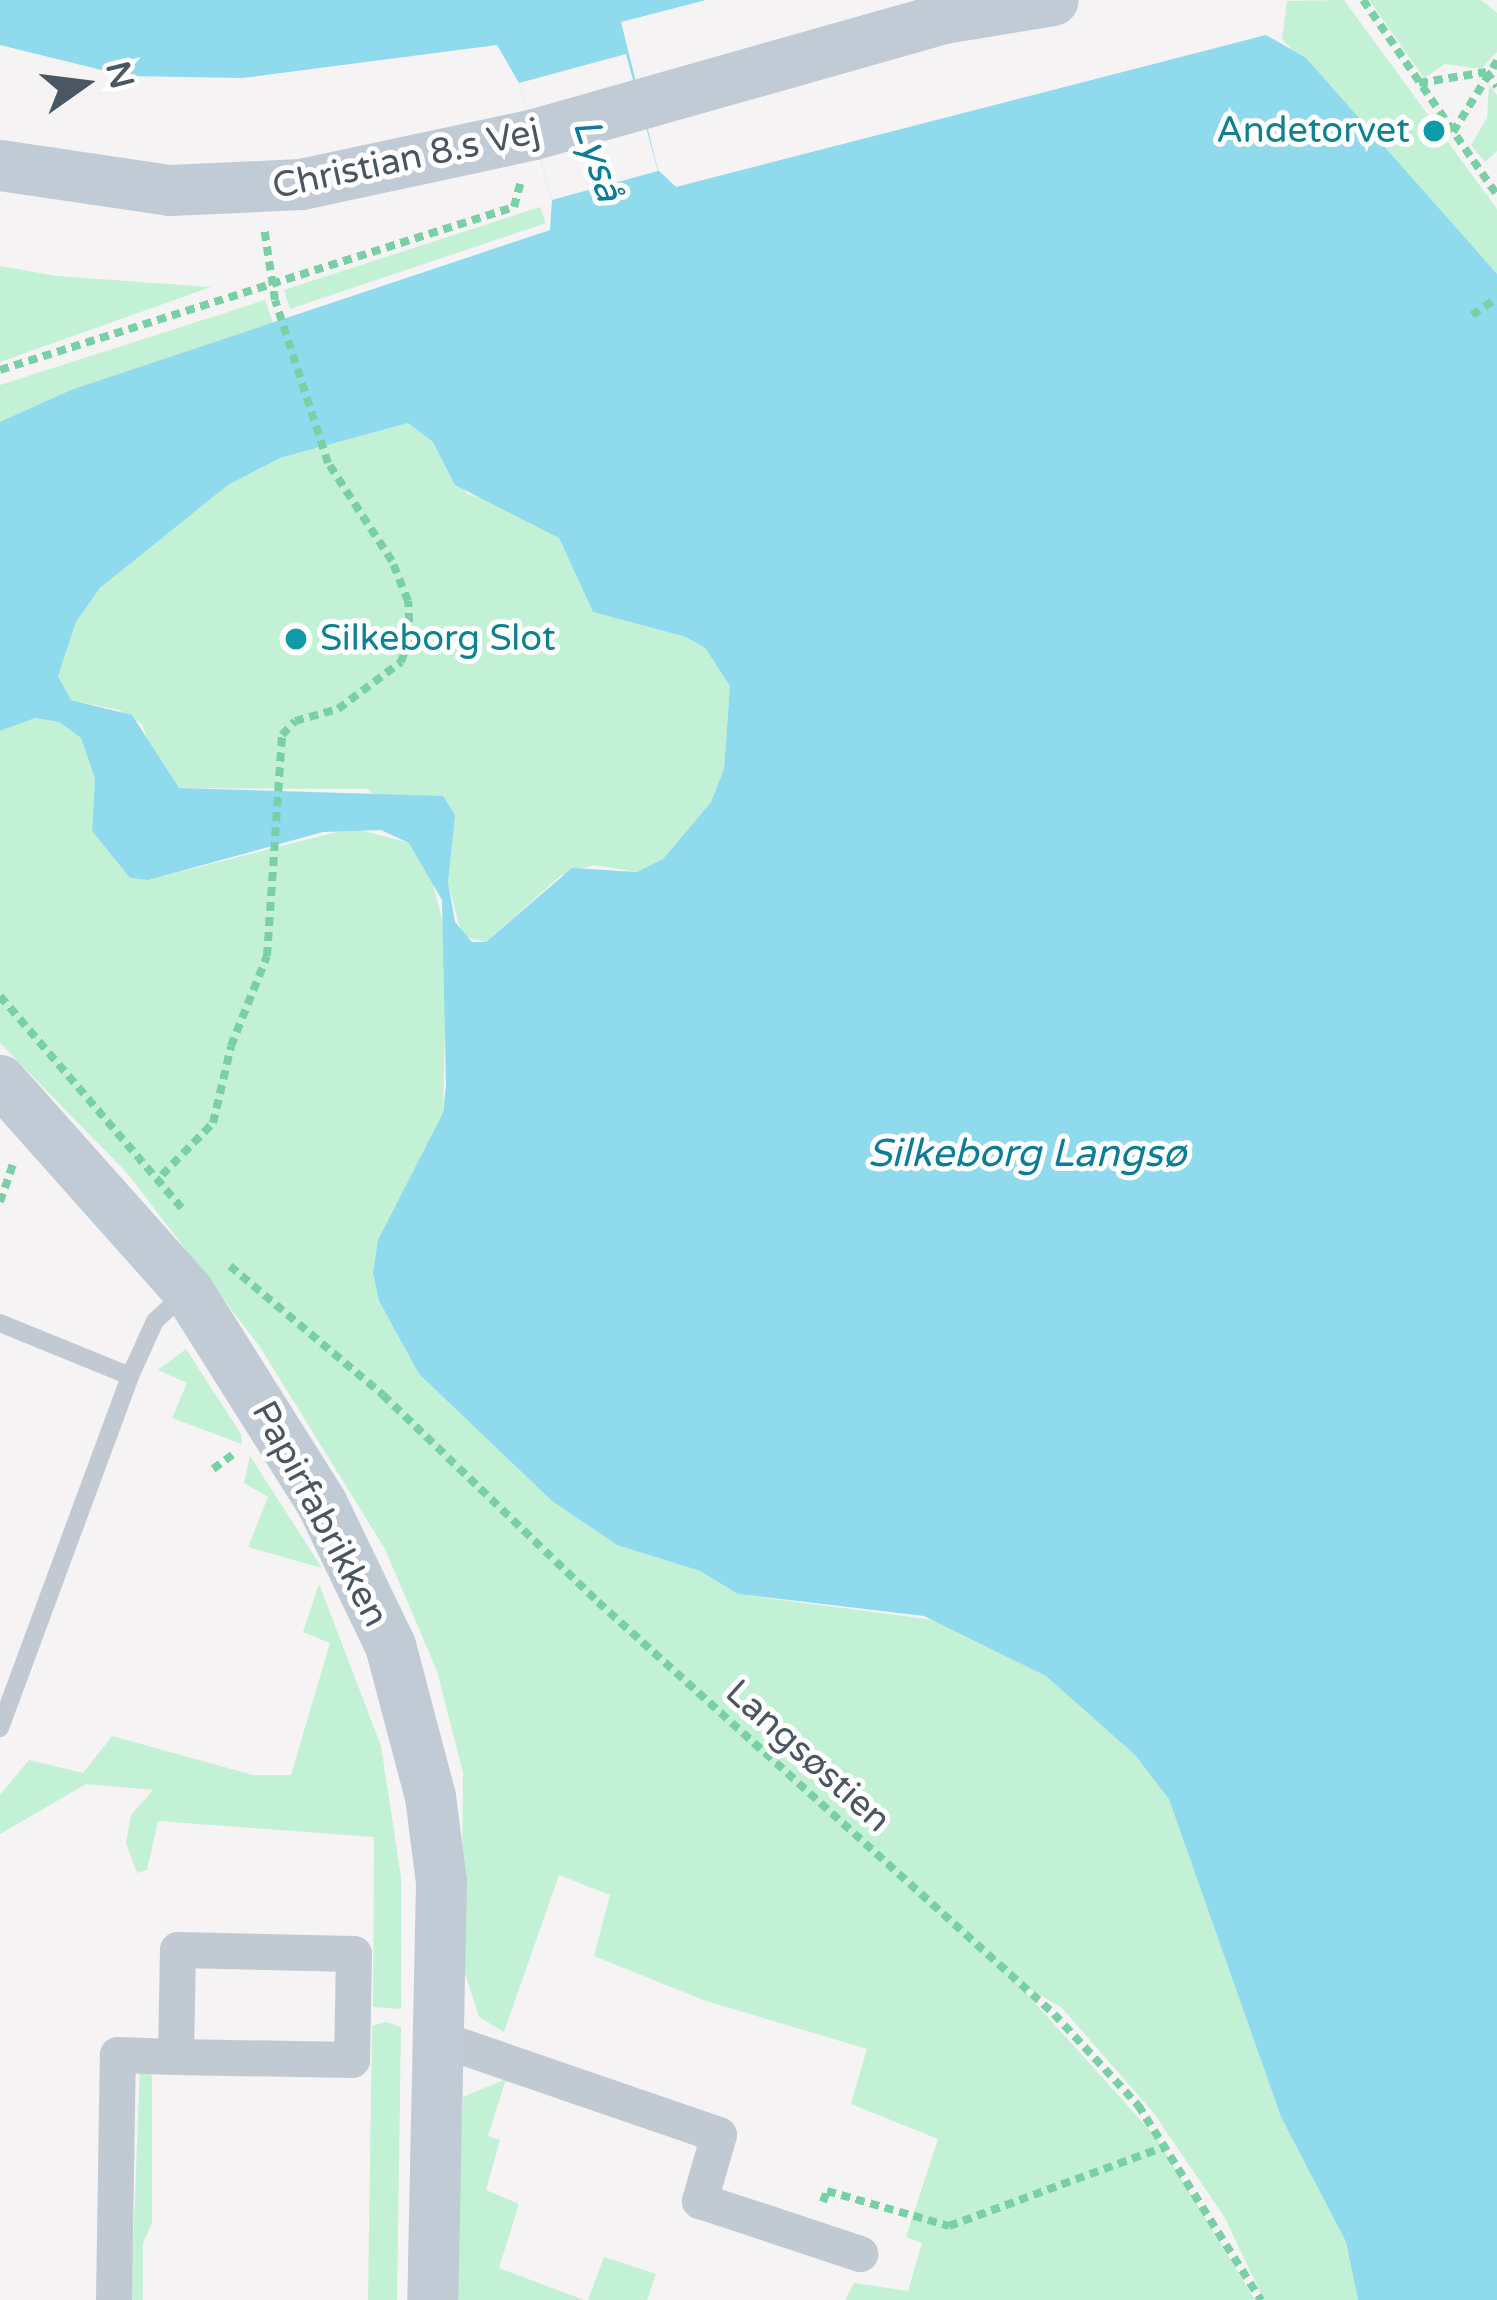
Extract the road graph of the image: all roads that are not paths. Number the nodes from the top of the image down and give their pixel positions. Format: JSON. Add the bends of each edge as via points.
{"nodes":[{"id":1,"x":1053,"y":0,"type":"edge"},
{"id":2,"x":961,"y":9,"type":"edge"},
{"id":3,"x":0,"y":165,"type":"edge"},
{"id":4,"x":0,"y":1080,"type":"edge"},
{"id":5,"x":188,"y":1291,"type":"junction"},
{"id":6,"x":0,"y":1323,"type":"edge"},
{"id":7,"x":130,"y":1376,"type":"junction"},
{"id":8,"x":0,"y":1728,"type":"edge"},
{"id":9,"x":440,"y":2039,"type":"junction"},
{"id":10,"x":176,"y":2056,"type":"junction"},
{"id":11,"x":860,"y":2254,"type":"dead end"},
{"id":12,"x":114,"y":2300,"type":"edge"},
{"id":13,"x":432,"y":2300,"type":"edge"}],
"edges":[{"from":1,"to":2,"type":"street","name":"Christian 8.s Vej"},
{"from":2,"to":3,"type":"street","name":"Christian 8.s Vej","via":[[534,134],[237,192],[53,178]]},
{"from":4,"to":5,"type":"street","name":"Papirfabrikken"},
{"from":5,"to":7,"type":"lane","via":[[155,1321]]},
{"from":5,"to":9,"type":"street","name":"Papirfabrikken","via":[[322,1504],[390,1645],[430,1796],[441,1882]]},
{"from":6,"to":7,"type":"lane"},
{"from":7,"to":8,"type":"lane"},
{"from":9,"to":11,"type":"street","via":[[719,2135],[700,2201]]},
{"from":9,"to":13,"type":"street","name":"Papirfabrikken"},
{"from":10,"to":10,"type":"street","via":[[352,2060],[354,1954],[178,1950]]},
{"from":10,"to":12,"type":"street","via":[[118,2055]]}]}
